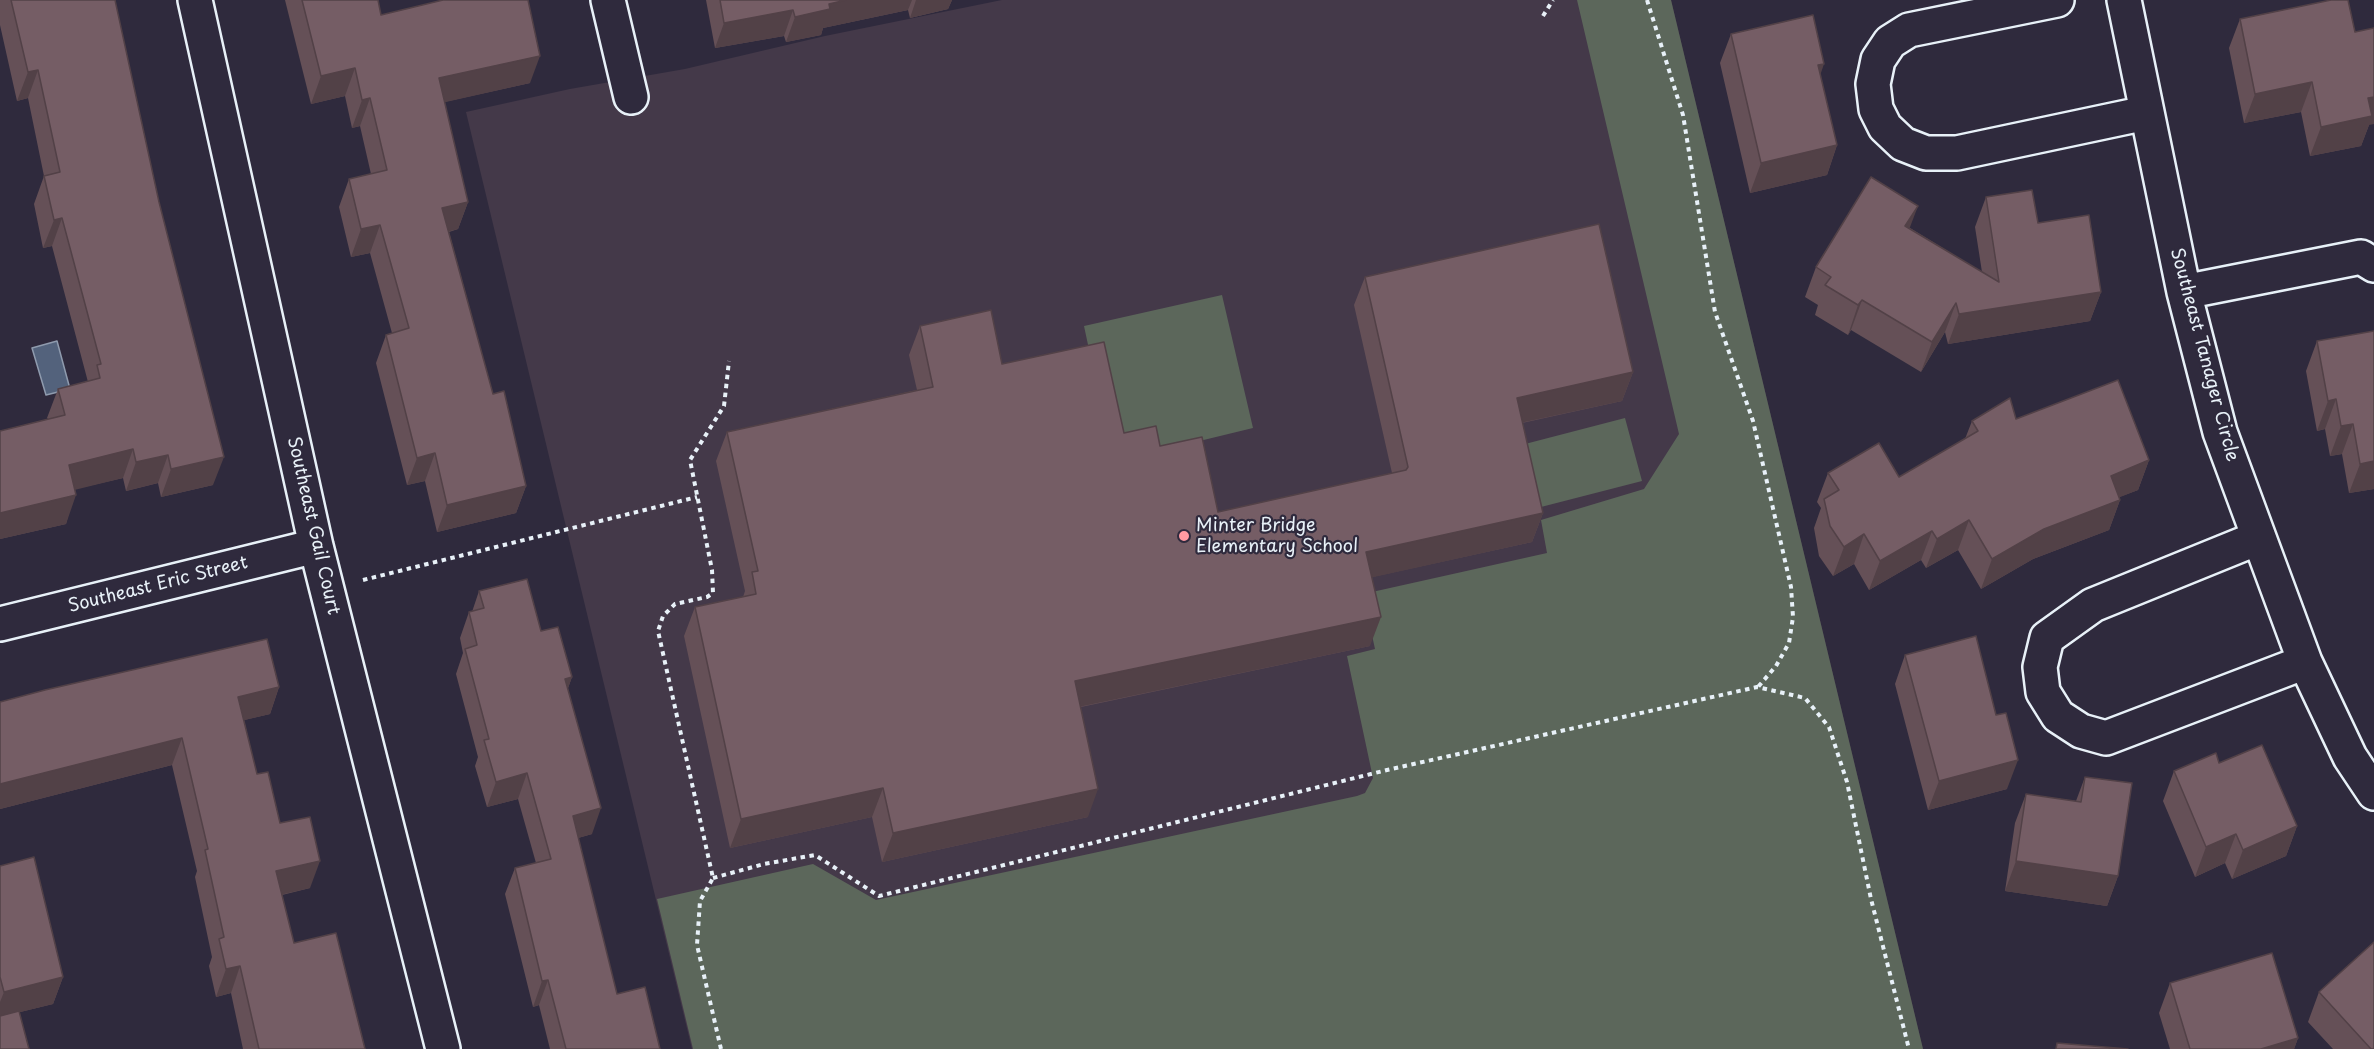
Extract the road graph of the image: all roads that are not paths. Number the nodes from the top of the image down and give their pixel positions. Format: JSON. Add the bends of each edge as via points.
{"nodes":[{"id":1,"x":195,"y":0,"type":"edge"},
{"id":2,"x":608,"y":0,"type":"edge"},
{"id":3,"x":2057,"y":0,"type":"edge"},
{"id":4,"x":2124,"y":0,"type":"edge"},
{"id":5,"x":631,"y":97,"type":"dead end"},
{"id":6,"x":2146,"y":113,"type":"junction"},
{"id":7,"x":2370,"y":252,"type":"edge"},
{"id":8,"x":2184,"y":292,"type":"junction"},
{"id":9,"x":2258,"y":538,"type":"junction"},
{"id":10,"x":316,"y":546,"type":"junction"},
{"id":11,"x":0,"y":624,"type":"edge"},
{"id":12,"x":2305,"y":662,"type":"junction"},
{"id":13,"x":2374,"y":793,"type":"edge"},
{"id":14,"x":443,"y":1049,"type":"edge"}],
"edges":[{"from":1,"to":10,"type":"street","name":"Southeast Gail Court"},
{"from":2,"to":5,"type":"street"},
{"from":3,"to":6,"type":"street","via":[[1909,30],[1890,42],[1878,60],[1873,84],[1876,109],[1885,127],[1903,144],[1926,153],[1957,153]]},
{"from":4,"to":6,"type":"street","name":"Southeast Tanager Circle"},
{"from":6,"to":8,"type":"street","name":"Southeast Tanager Circle"},
{"from":7,"to":8,"type":"street"},
{"from":8,"to":9,"type":"street","name":"Southeast Tanager Circle","via":[[2220,432]]},
{"from":9,"to":12,"type":"street","name":"Southeast Tanager Circle"},
{"from":9,"to":12,"type":"street","via":[[2094,605],[2047,638],[2040,666],[2043,692],[2058,716],[2081,731],[2106,738]]},
{"from":10,"to":11,"type":"street","name":"Southeast Eric Street"},
{"from":10,"to":14,"type":"street","name":"Southeast Gail Court"},
{"from":12,"to":13,"type":"street","name":"Southeast Tanager Circle","via":[[2350,757]]}]}
